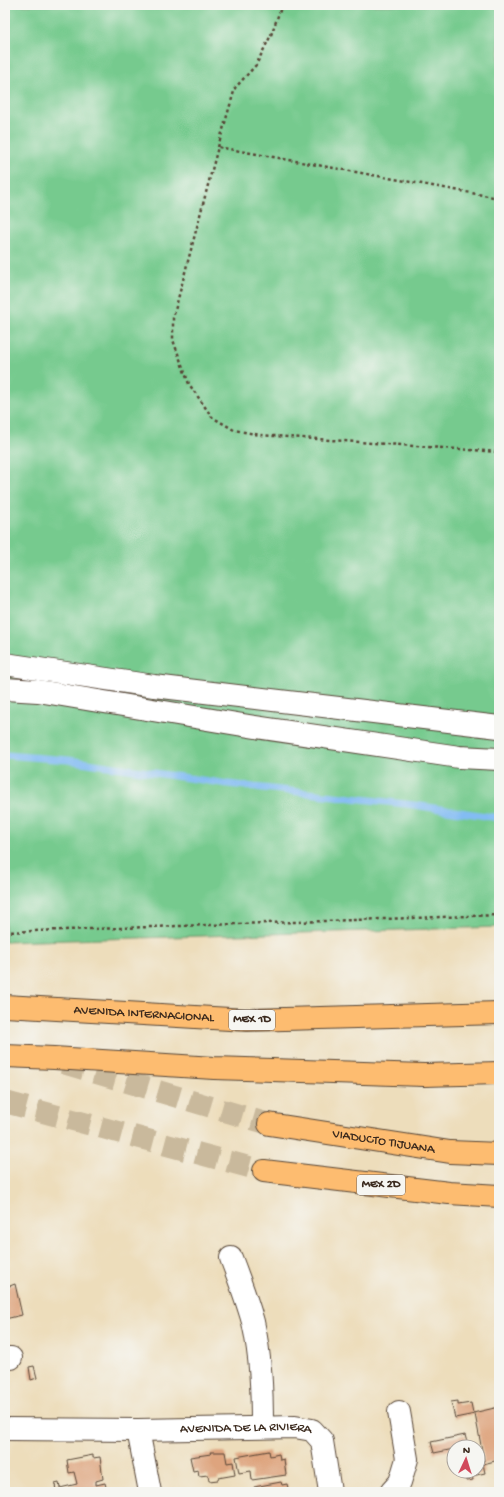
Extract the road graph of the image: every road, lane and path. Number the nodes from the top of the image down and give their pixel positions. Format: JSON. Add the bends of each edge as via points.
{"nodes":[{"id":1,"x":282,"y":5,"type":"edge"},
{"id":2,"x":218,"y":148,"type":"junction"},
{"id":3,"x":499,"y":198,"type":"edge"},
{"id":4,"x":499,"y":452,"type":"edge"},
{"id":5,"x":5,"y":664,"type":"edge"},
{"id":6,"x":5,"y":689,"type":"edge"},
{"id":7,"x":499,"y":727,"type":"edge"},
{"id":8,"x":499,"y":759,"type":"edge"},
{"id":9,"x":499,"y":915,"type":"edge"},
{"id":10,"x":5,"y":932,"type":"edge"},
{"id":11,"x":5,"y":1006,"type":"edge"},
{"id":12,"x":499,"y":1013,"type":"edge"},
{"id":13,"x":5,"y":1056,"type":"edge"},
{"id":14,"x":499,"y":1073,"type":"edge"},
{"id":15,"x":269,"y":1124,"type":"tunnel mouth"},
{"id":16,"x":499,"y":1154,"type":"edge"},
{"id":17,"x":264,"y":1171,"type":"tunnel mouth"},
{"id":18,"x":499,"y":1196,"type":"edge"},
{"id":19,"x":231,"y":1258,"type":"dead end"},
{"id":20,"x":400,"y":1412,"type":"dead end"},
{"id":21,"x":262,"y":1427,"type":"junction"},
{"id":22,"x":5,"y":1429,"type":"edge"},
{"id":23,"x":138,"y":1430,"type":"junction"},
{"id":24,"x":150,"y":1492,"type":"edge"},
{"id":25,"x":330,"y":1492,"type":"edge"},
{"id":26,"x":391,"y":1492,"type":"edge"}],
"edges":[{"from":1,"to":2,"type":"path","via":[[271,36],[256,65],[235,88]]},
{"from":2,"to":3,"type":"path"},
{"from":2,"to":4,"type":"path","via":[[173,318],[173,340],[189,384],[212,417],[234,430],[260,434]]},
{"from":5,"to":7,"type":"street","via":[[162,687]]},
{"from":6,"to":8,"type":"street","via":[[38,691],[452,756]]},
{"from":9,"to":10,"type":"path"},
{"from":11,"to":12,"type":"highway","name":"AVENIDA INTERNACIONAL","number":"MEX 1D","via":[[247,1020]]},
{"from":13,"to":14,"type":"highway","via":[[214,1068],[408,1074]]},
{"from":15,"to":16,"type":"highway","name":"VIADUCTO TIJUANA","via":[[450,1152]]},
{"from":17,"to":18,"type":"highway","number":"MEX 2D"},
{"from":19,"to":21,"type":"street","via":[[244,1290],[253,1324],[259,1358]]},
{"from":20,"to":26,"type":"street","via":[[407,1459],[400,1482]]},
{"from":21,"to":23,"type":"street","name":"AVENIDA DE LA RIVIERA"},
{"from":21,"to":25,"type":"street","name":"AVENIDA DE LA RIVIERA","via":[[295,1427],[316,1433],[322,1441]]},
{"from":22,"to":23,"type":"street","name":"AVENIDA DE LA RIVIERA"},
{"from":23,"to":24,"type":"street"}]}
